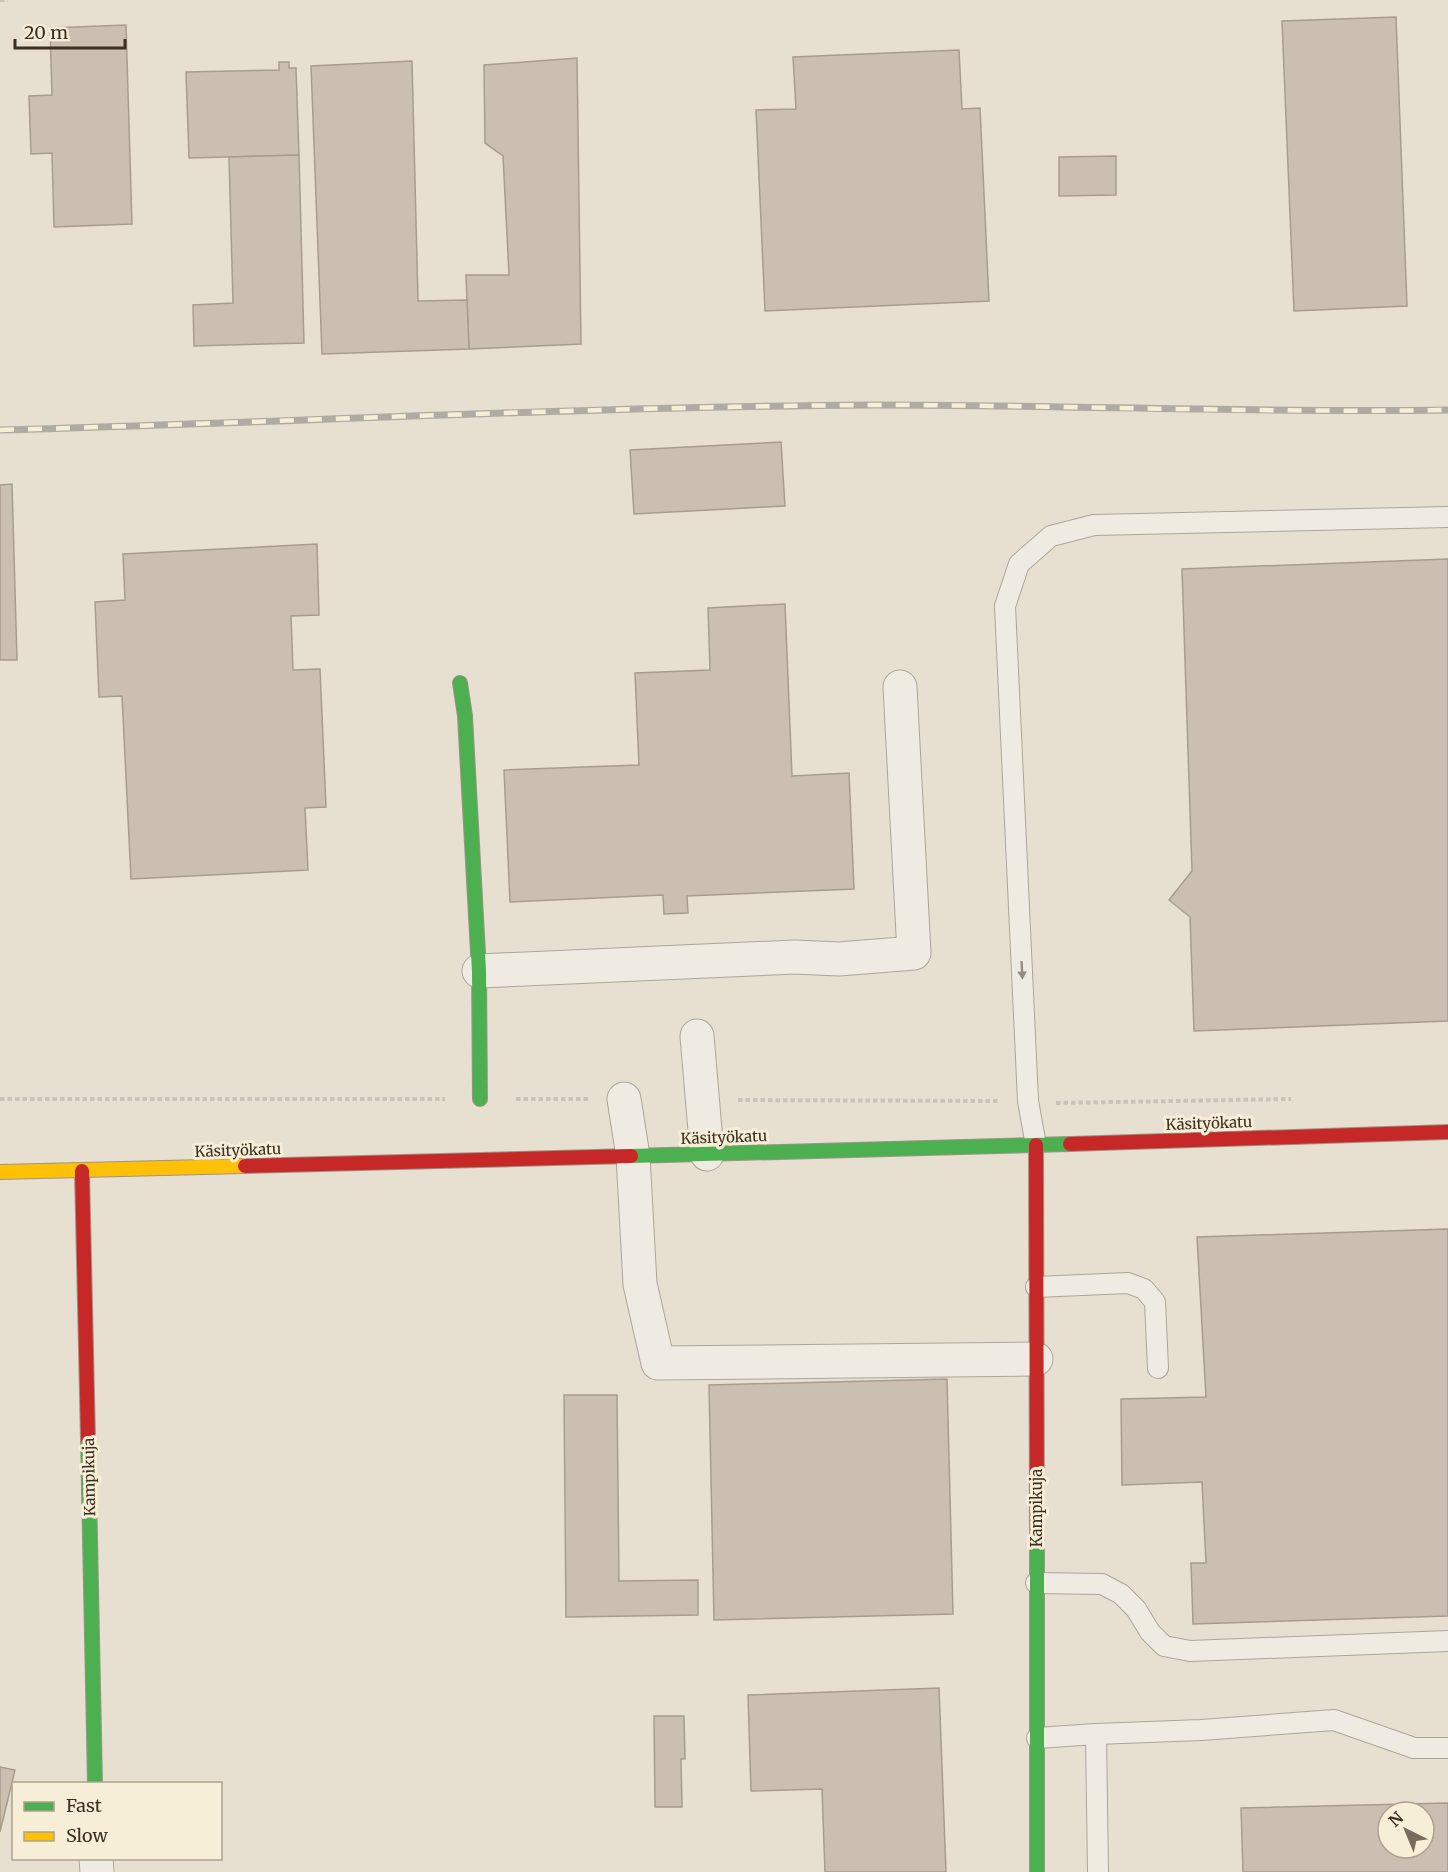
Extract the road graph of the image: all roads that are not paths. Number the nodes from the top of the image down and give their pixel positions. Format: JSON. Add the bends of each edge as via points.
{"nodes":[{"id":1,"x":1448,"y":517,"type":"edge"},
{"id":2,"x":460,"y":683,"type":"dead end"},
{"id":3,"x":900,"y":687,"type":"dead end"},
{"id":4,"x":478,"y":971,"type":"junction"},
{"id":5,"x":697,"y":1036,"type":"dead end"},
{"id":6,"x":480,"y":1099,"type":"dead end"},
{"id":7,"x":624,"y":1099,"type":"dead end"},
{"id":8,"x":1448,"y":1132,"type":"edge"},
{"id":9,"x":1036,"y":1145,"type":"junction"},
{"id":10,"x":707,"y":1154,"type":"junction"},
{"id":11,"x":633,"y":1156,"type":"junction"},
{"id":12,"x":82,"y":1171,"type":"junction"},
{"id":13,"x":0,"y":1172,"type":"edge"},
{"id":14,"x":1036,"y":1287,"type":"junction"},
{"id":15,"x":1036,"y":1359,"type":"junction"},
{"id":16,"x":1158,"y":1368,"type":"dead end"},
{"id":17,"x":1036,"y":1583,"type":"junction"},
{"id":18,"x":1448,"y":1641,"type":"edge"},
{"id":19,"x":1096,"y":1734,"type":"junction"},
{"id":20,"x":1036,"y":1738,"type":"junction"},
{"id":21,"x":1448,"y":1748,"type":"edge"},
{"id":22,"x":95,"y":1782,"type":"edge"},
{"id":23,"x":1037,"y":1872,"type":"edge"},
{"id":24,"x":1098,"y":1872,"type":"edge"}],
"edges":[{"from":1,"to":9,"type":"lane","one_way":true,"via":[[1094,525],[1051,536],[1019,564],[1005,606],[1028,1101]]},
{"from":2,"to":4,"type":"street"},
{"from":3,"to":4,"type":"street","via":[[914,953]]},
{"from":4,"to":6,"type":"street"},
{"from":5,"to":10,"type":"street"},
{"from":7,"to":11,"type":"street"},
{"from":8,"to":9,"type":"street","name":"Käsityökatu"},
{"from":9,"to":10,"type":"street","name":"Käsityökatu"},
{"from":9,"to":14,"type":"street","name":"Kampikuja"},
{"from":10,"to":11,"type":"street","name":"Käsityökatu"},
{"from":11,"to":12,"type":"street","name":"Käsityökatu"},
{"from":11,"to":15,"type":"street","via":[[640,1284],[658,1363]]},
{"from":12,"to":13,"type":"street","name":"Käsityökatu"},
{"from":12,"to":22,"type":"street","name":"Kampikuja"},
{"from":14,"to":15,"type":"street","name":"Kampikuja"},
{"from":14,"to":16,"type":"lane","via":[[1128,1283],[1144,1289],[1155,1302]]},
{"from":15,"to":17,"type":"street","name":"Kampikuja"},
{"from":17,"to":18,"type":"lane","via":[[1102,1584],[1121,1594],[1136,1609],[1164,1646],[1190,1651]]},
{"from":17,"to":20,"type":"street","name":"Kampikuja"},
{"from":19,"to":20,"type":"lane"},
{"from":19,"to":21,"type":"lane","via":[[1334,1720],[1414,1748]]},
{"from":19,"to":24,"type":"lane"},
{"from":20,"to":23,"type":"street","name":"Kampikuja"}]}
